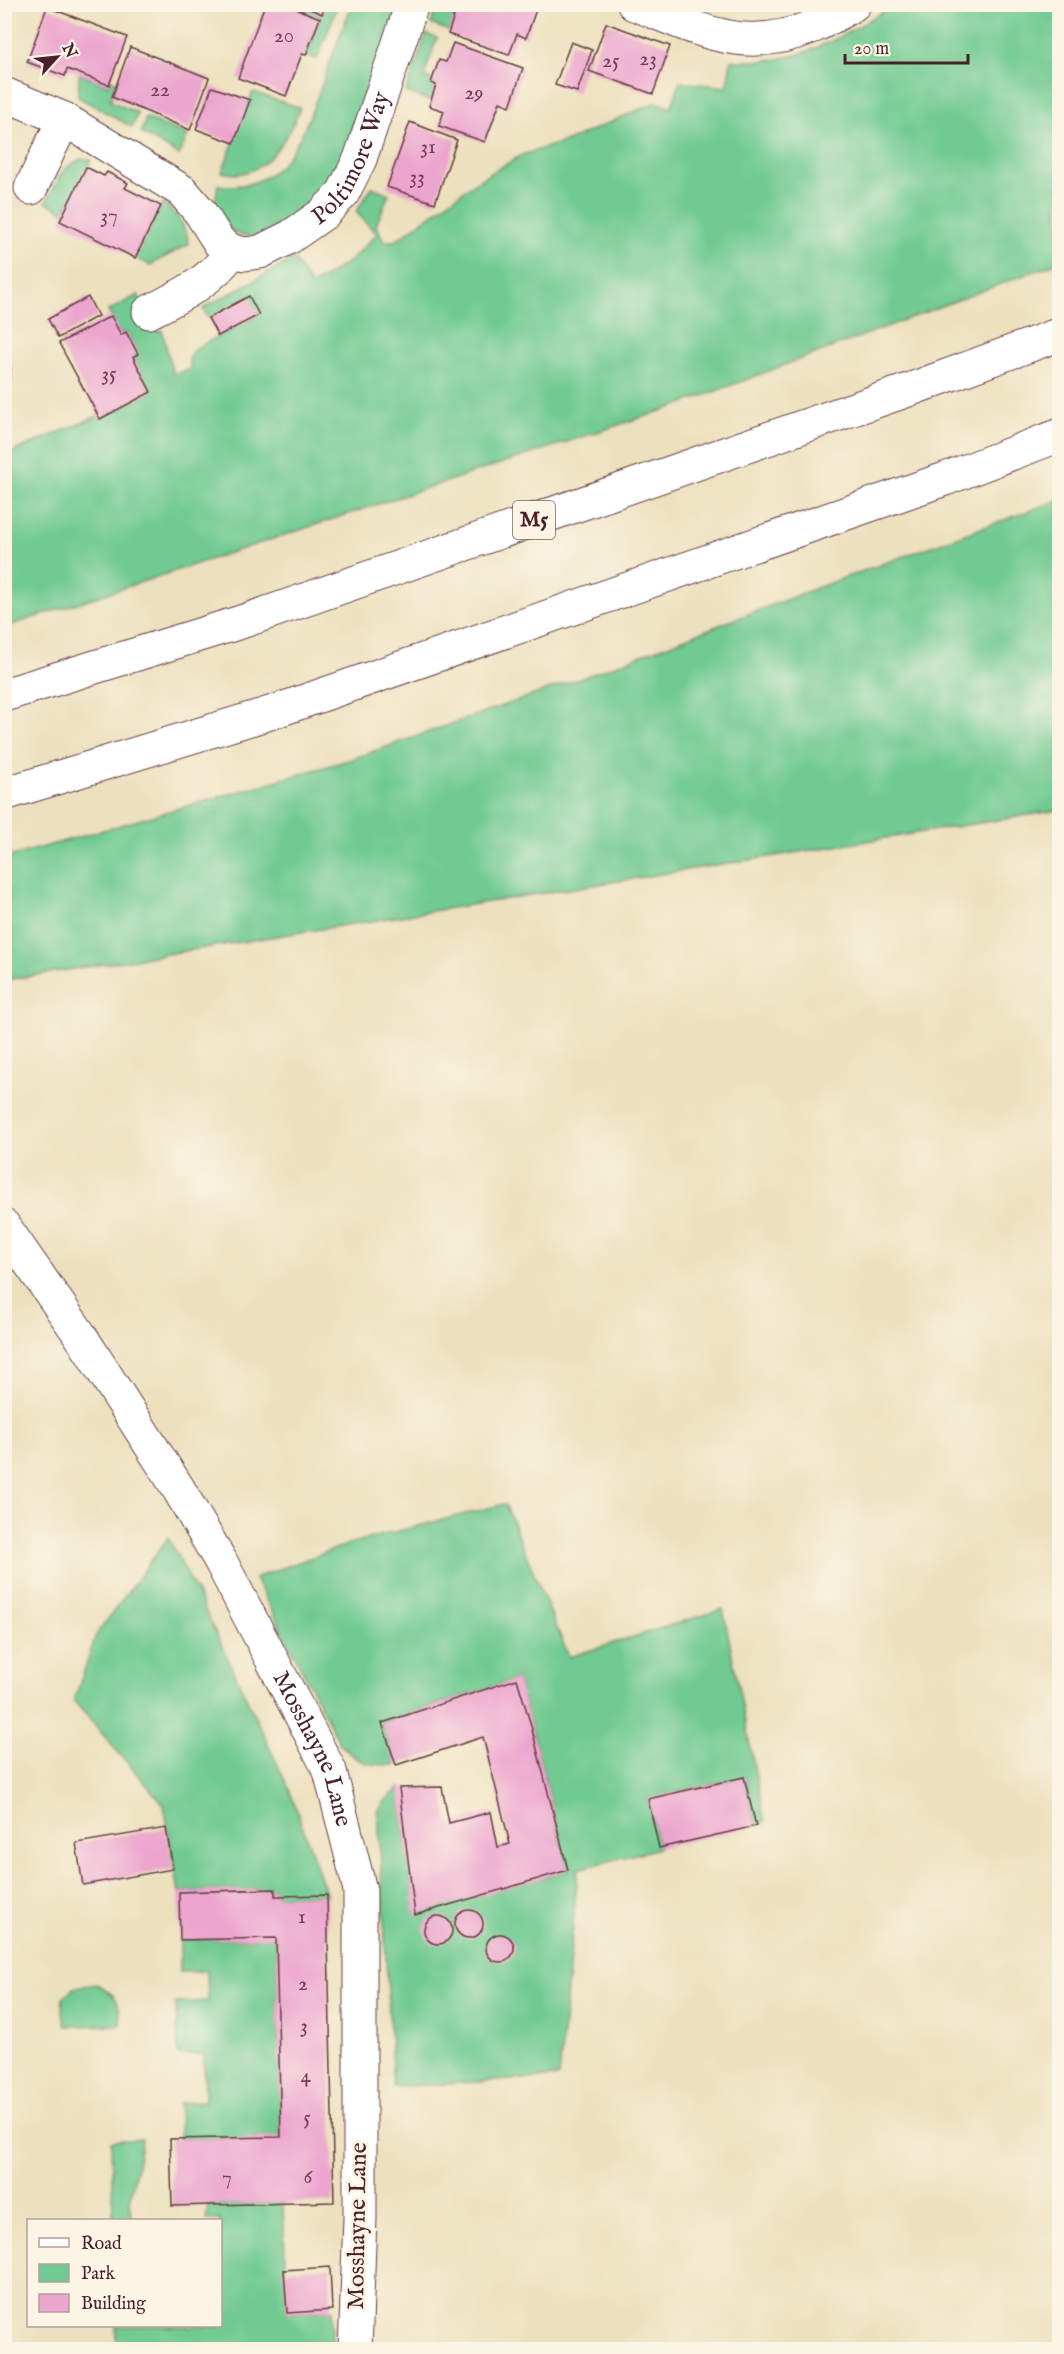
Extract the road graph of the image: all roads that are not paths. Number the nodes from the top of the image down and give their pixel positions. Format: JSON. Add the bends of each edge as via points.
{"nodes":[{"id":1,"x":412,"y":4,"type":"edge"},
{"id":2,"x":634,"y":4,"type":"edge"},
{"id":3,"x":854,"y":4,"type":"edge"},
{"id":4,"x":4,"y":94,"type":"edge"},
{"id":5,"x":64,"y":119,"type":"junction"},
{"id":6,"x":31,"y":188,"type":"dead end"},
{"id":7,"x":232,"y":251,"type":"junction"},
{"id":8,"x":149,"y":312,"type":"dead end"},
{"id":9,"x":1059,"y":334,"type":"edge"},
{"id":10,"x":1059,"y":435,"type":"edge"},
{"id":11,"x":4,"y":695,"type":"edge"},
{"id":12,"x":4,"y":794,"type":"edge"},
{"id":13,"x":4,"y":1226,"type":"edge"},
{"id":14,"x":355,"y":2349,"type":"edge"}],
"edges":[{"from":1,"to":7,"type":"main road","name":"Poltimore Way","via":[[360,159],[343,193],[323,214],[290,237],[260,252]]},
{"from":2,"to":3,"type":"main road","via":[[711,34],[762,40],[814,26]]},
{"from":4,"to":5,"type":"main road"},
{"from":5,"to":6,"type":"main road"},
{"from":5,"to":7,"type":"main road","via":[[182,191],[219,242]]},
{"from":7,"to":8,"type":"main road","via":[[205,280]]},
{"from":9,"to":11,"type":"main road","number":"M5","via":[[241,622]]},
{"from":10,"to":12,"type":"main road","via":[[945,479],[273,712]]},
{"from":13,"to":14,"type":"main road","name":"Mosshayne Lane","via":[[80,1335],[178,1488],[330,1771],[360,1890],[360,2218]]}]}
